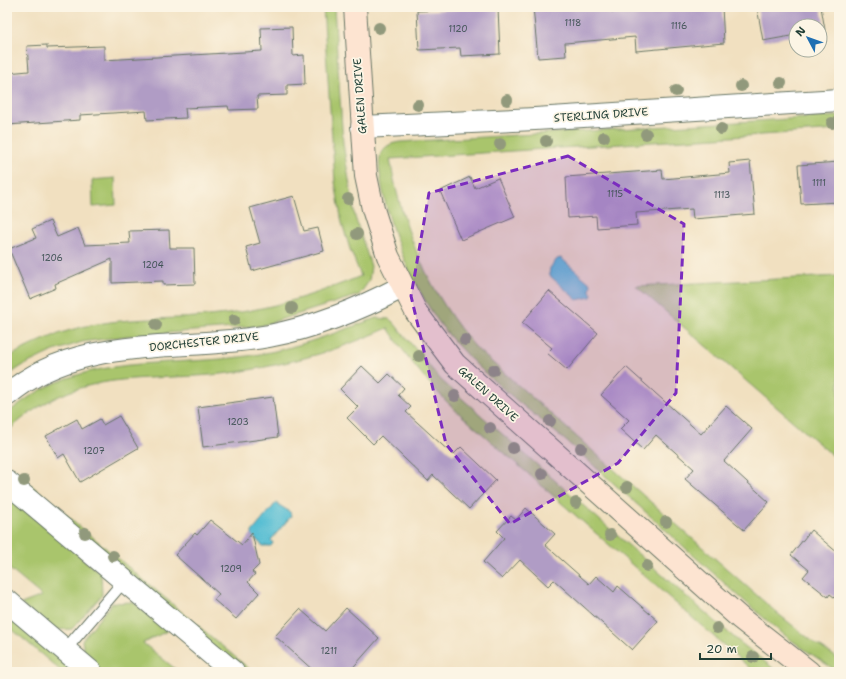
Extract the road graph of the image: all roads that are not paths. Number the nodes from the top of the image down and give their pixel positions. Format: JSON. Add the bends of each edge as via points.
{"nodes":[{"id":1,"x":355,"y":7,"type":"edge"},
{"id":2,"x":839,"y":100,"type":"edge"},
{"id":3,"x":362,"y":127,"type":"junction"},
{"id":4,"x":402,"y":288,"type":"junction"},
{"id":5,"x":7,"y":395,"type":"edge"},
{"id":6,"x":7,"y":482,"type":"edge"},
{"id":7,"x":124,"y":581,"type":"junction"},
{"id":8,"x":7,"y":601,"type":"edge"},
{"id":9,"x":65,"y":650,"type":"junction"},
{"id":10,"x":91,"y":672,"type":"edge"},
{"id":11,"x":233,"y":672,"type":"edge"},
{"id":12,"x":809,"y":672,"type":"edge"}],
"edges":[{"from":1,"to":3,"type":"street","name":"GALEN DRIVE"},
{"from":2,"to":3,"type":"street","name":"STERLING DRIVE"},
{"from":3,"to":4,"type":"street","name":"GALEN DRIVE","via":[[372,209]]},
{"from":4,"to":5,"type":"street","name":"DORCHESTER DRIVE","via":[[366,306],[320,323],[269,336],[206,344],[115,350],[81,356],[55,365],[18,385]]},
{"from":4,"to":12,"type":"street","name":"GALEN DRIVE","via":[[419,317],[455,364],[734,613]]},
{"from":6,"to":7,"type":"street"},
{"from":7,"to":9,"type":"lane"},
{"from":7,"to":11,"type":"street"},
{"from":8,"to":9,"type":"street"},
{"from":9,"to":10,"type":"street"}]}
